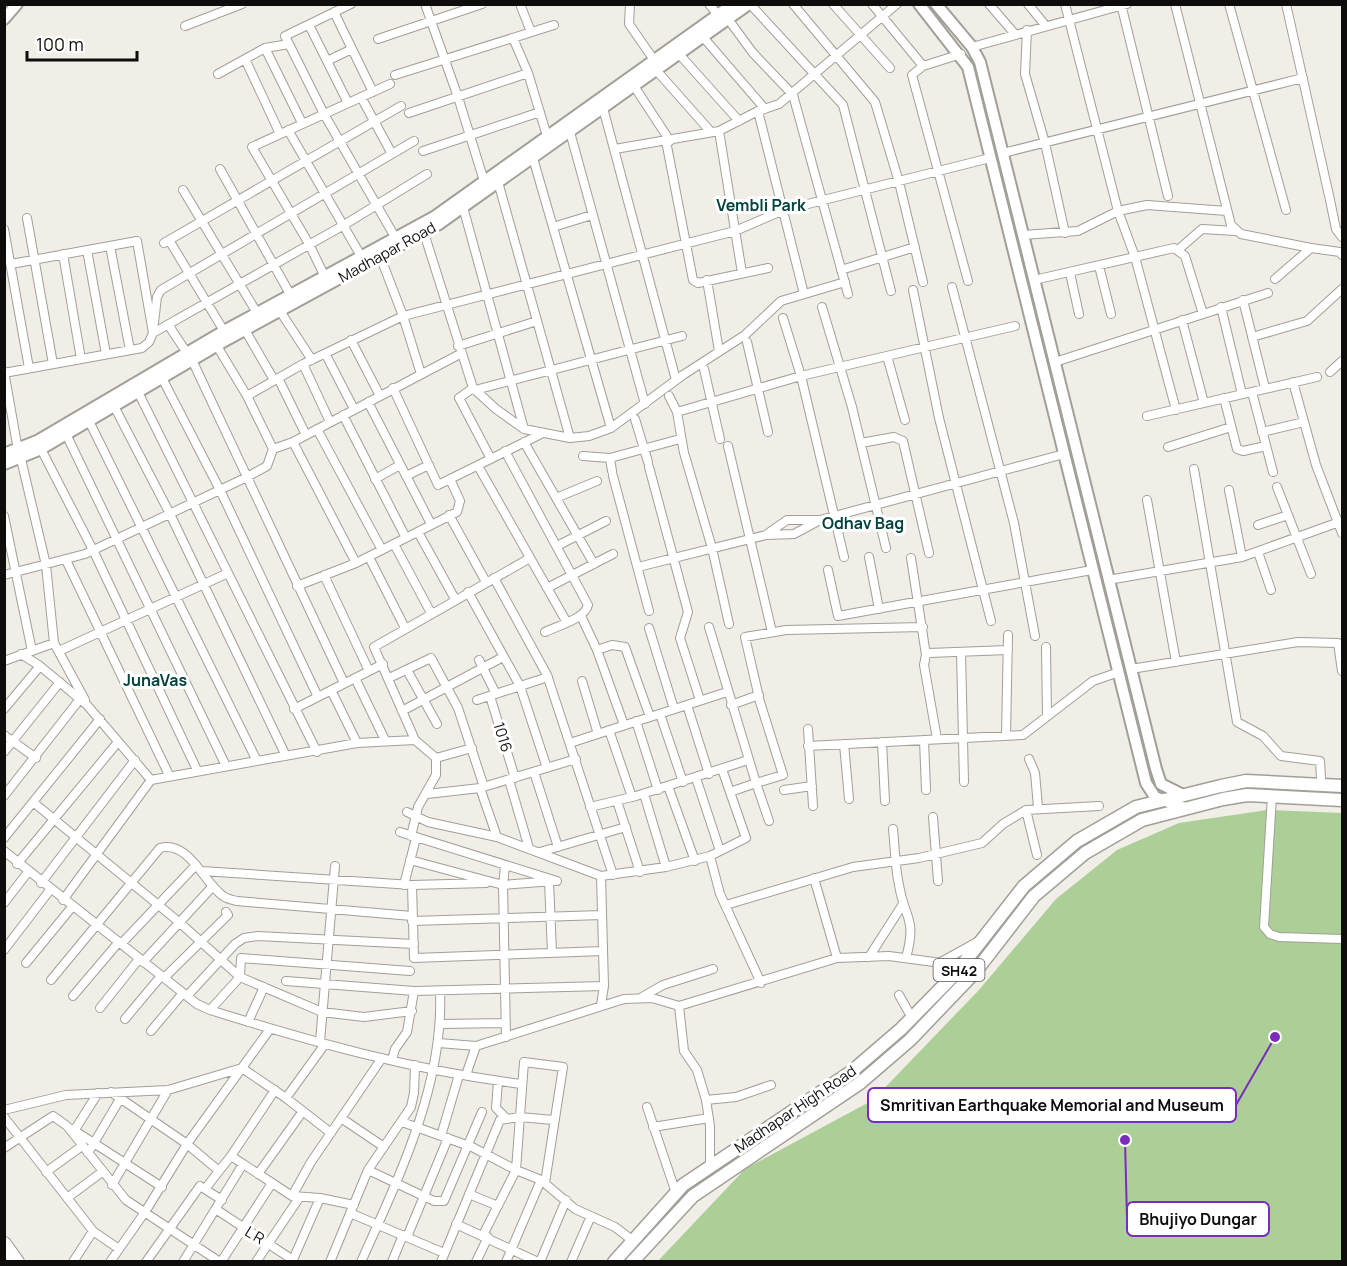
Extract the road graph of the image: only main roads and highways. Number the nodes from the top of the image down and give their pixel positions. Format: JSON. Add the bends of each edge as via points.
{"nodes":[{"id":1,"x":733,"y":4,"type":"edge"},
{"id":2,"x":749,"y":4,"type":"edge"},
{"id":3,"x":919,"y":4,"type":"edge"},
{"id":4,"x":936,"y":4,"type":"edge"},
{"id":5,"x":14,"y":6,"type":"edge"},
{"id":6,"x":723,"y":17,"type":"junction"},
{"id":7,"x":4,"y":19,"type":"edge"},
{"id":8,"x":655,"y":65,"type":"junction"},
{"id":9,"x":189,"y":356,"type":"junction"},
{"id":10,"x":4,"y":454,"type":"edge"},
{"id":11,"x":19,"y":455,"type":"junction"},
{"id":12,"x":4,"y":464,"type":"edge"},
{"id":13,"x":1146,"y":783,"type":"junction"},
{"id":14,"x":1342,"y":786,"type":"edge"},
{"id":15,"x":1181,"y":794,"type":"junction"},
{"id":16,"x":1160,"y":800,"type":"junction"},
{"id":17,"x":1342,"y":800,"type":"edge"},
{"id":18,"x":1136,"y":807,"type":"junction"},
{"id":19,"x":1185,"y":808,"type":"junction"},
{"id":20,"x":4,"y":1244,"type":"edge"},
{"id":21,"x":17,"y":1262,"type":"edge"},
{"id":22,"x":614,"y":1262,"type":"edge"},
{"id":23,"x":632,"y":1262,"type":"edge"}],
"edges":[{"from":1,"to":6,"type":"main road","name":"Madhapar Road"},
{"from":2,"to":6,"type":"main road","name":"Madhapar Road"},
{"from":3,"to":13,"type":"main road","via":[[968,67]]},
{"from":4,"to":15,"type":"main road","via":[[972,46],[980,63],[1159,779],[1169,790]]},
{"from":5,"to":7,"type":"main road"},
{"from":6,"to":8,"type":"main road","name":"Madhapar Road"},
{"from":6,"to":8,"type":"main road","name":"Madhapar Road","via":[[680,54]]},
{"from":8,"to":9,"type":"main road","name":"Madhapar Road","via":[[434,217],[224,331]]},
{"from":8,"to":9,"type":"main road","name":"Madhapar Road","via":[[634,86],[424,233],[217,346]]},
{"from":9,"to":11,"type":"main road","name":"Madhapar Road"},
{"from":9,"to":11,"type":"main road","name":"Madhapar Road","via":[[162,378],[41,449]]},
{"from":10,"to":11,"type":"main road","name":"Madhapar Road"},
{"from":11,"to":12,"type":"main road","name":"Madhapar Road"},
{"from":13,"to":16,"type":"main road"},
{"from":13,"to":18,"type":"main road"},
{"from":14,"to":15,"type":"main road","name":"Madhapar High Road","number":"SH42","via":[[1246,781]]},
{"from":15,"to":16,"type":"main road","name":"Madhapar High Road","number":"SH42"},
{"from":16,"to":18,"type":"main road","name":"Madhapar High Road","number":"SH42"},
{"from":16,"to":19,"type":"main road"},
{"from":17,"to":19,"type":"main road","number":"SH42","via":[[1247,795]]},
{"from":18,"to":22,"type":"main road","name":"Madhapar High Road","number":"SH42","via":[[1077,841],[1037,872],[956,973],[912,1018],[851,1072],[676,1193]]},
{"from":19,"to":23,"type":"main road","number":"SH42","via":[[1142,820],[1065,867],[1034,896],[976,971],[910,1040],[860,1083],[693,1196]]},
{"from":20,"to":21,"type":"highway"}]}
